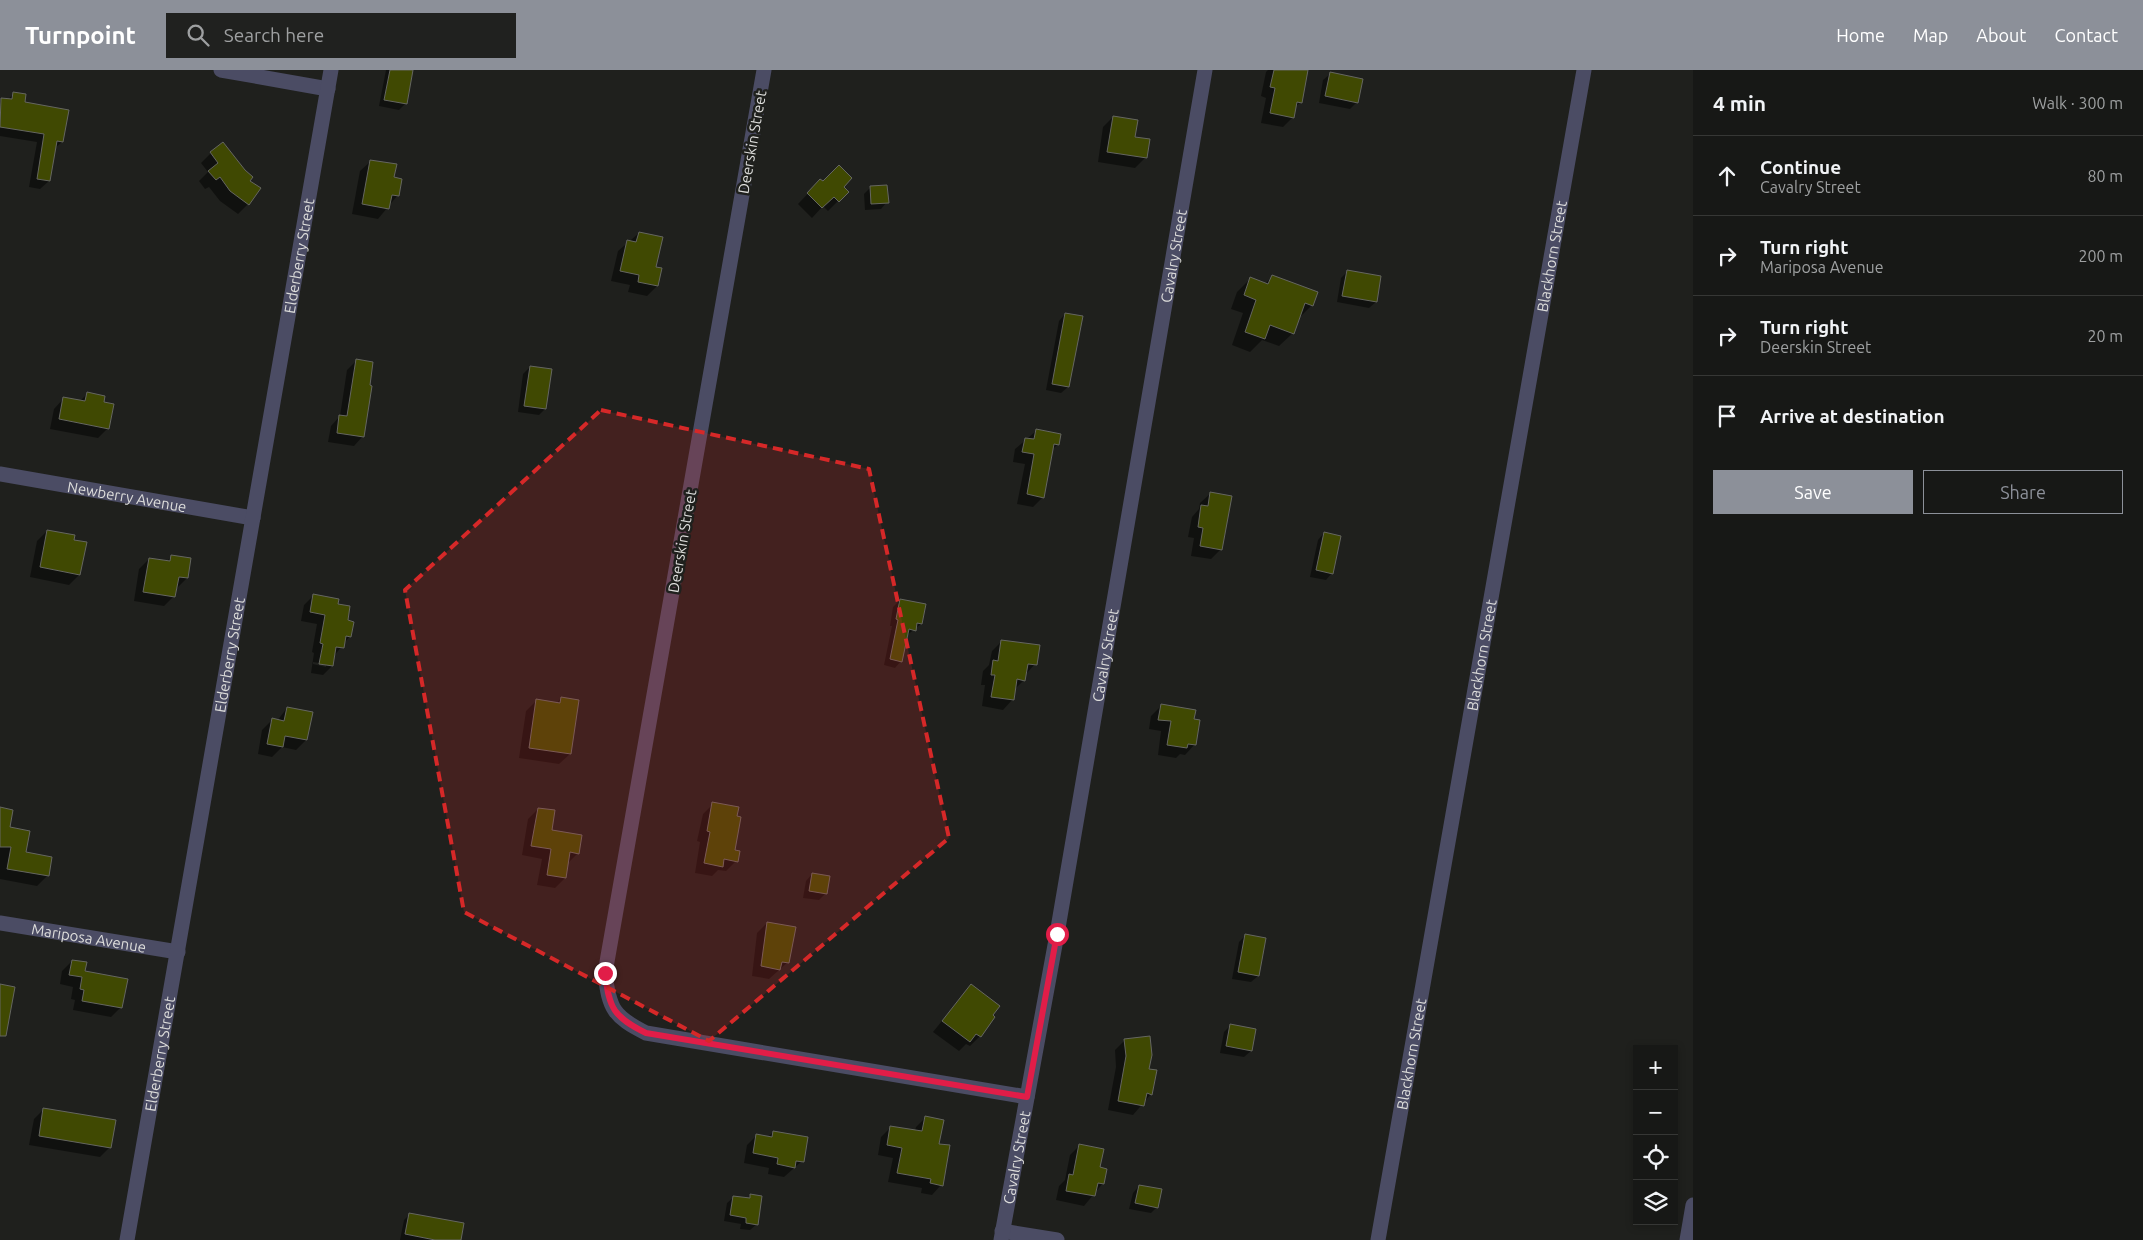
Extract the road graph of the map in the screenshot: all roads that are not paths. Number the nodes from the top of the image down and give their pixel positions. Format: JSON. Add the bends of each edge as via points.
{"nodes":[{"id":1,"x":221,"y":70,"type":"edge"},
{"id":2,"x":331,"y":70,"type":"edge"},
{"id":3,"x":764,"y":70,"type":"edge"},
{"id":4,"x":1205,"y":70,"type":"edge"},
{"id":5,"x":1584,"y":70,"type":"edge"},
{"id":6,"x":328,"y":89,"type":"junction"},
{"id":7,"x":0,"y":474,"type":"edge"},
{"id":8,"x":253,"y":518,"type":"junction"},
{"id":9,"x":0,"y":923,"type":"edge"},
{"id":10,"x":178,"y":952,"type":"junction"},
{"id":11,"x":1027,"y":1097,"type":"junction"},
{"id":12,"x":1693,"y":1205,"type":"edge"},
{"id":13,"x":1002,"y":1235,"type":"edge"},
{"id":14,"x":127,"y":1240,"type":"edge"},
{"id":15,"x":1057,"y":1240,"type":"edge"},
{"id":16,"x":1378,"y":1240,"type":"edge"},
{"id":17,"x":1687,"y":1240,"type":"edge"}],
"edges":[{"from":1,"to":6,"type":"street"},
{"from":2,"to":6,"type":"street","name":"Elderberry Street"},
{"from":3,"to":11,"type":"street","name":"Deerskin Street","via":[[605,973],[607,996],[614,1010],[627,1023],[646,1033],[670,1039]]},
{"from":4,"to":11,"type":"street","name":"Cavalry Street"},
{"from":5,"to":16,"type":"street","name":"Blackhorn Street"},
{"from":6,"to":8,"type":"street","name":"Elderberry Street"},
{"from":7,"to":8,"type":"street","name":"Newberry Avenue"},
{"from":8,"to":10,"type":"street","name":"Elderberry Street"},
{"from":9,"to":10,"type":"street","name":"Mariposa Avenue"},
{"from":10,"to":14,"type":"street","name":"Elderberry Street"},
{"from":11,"to":13,"type":"street","name":"Cavalry Street"},
{"from":12,"to":17,"type":"street"},
{"from":13,"to":15,"type":"street"}]}
